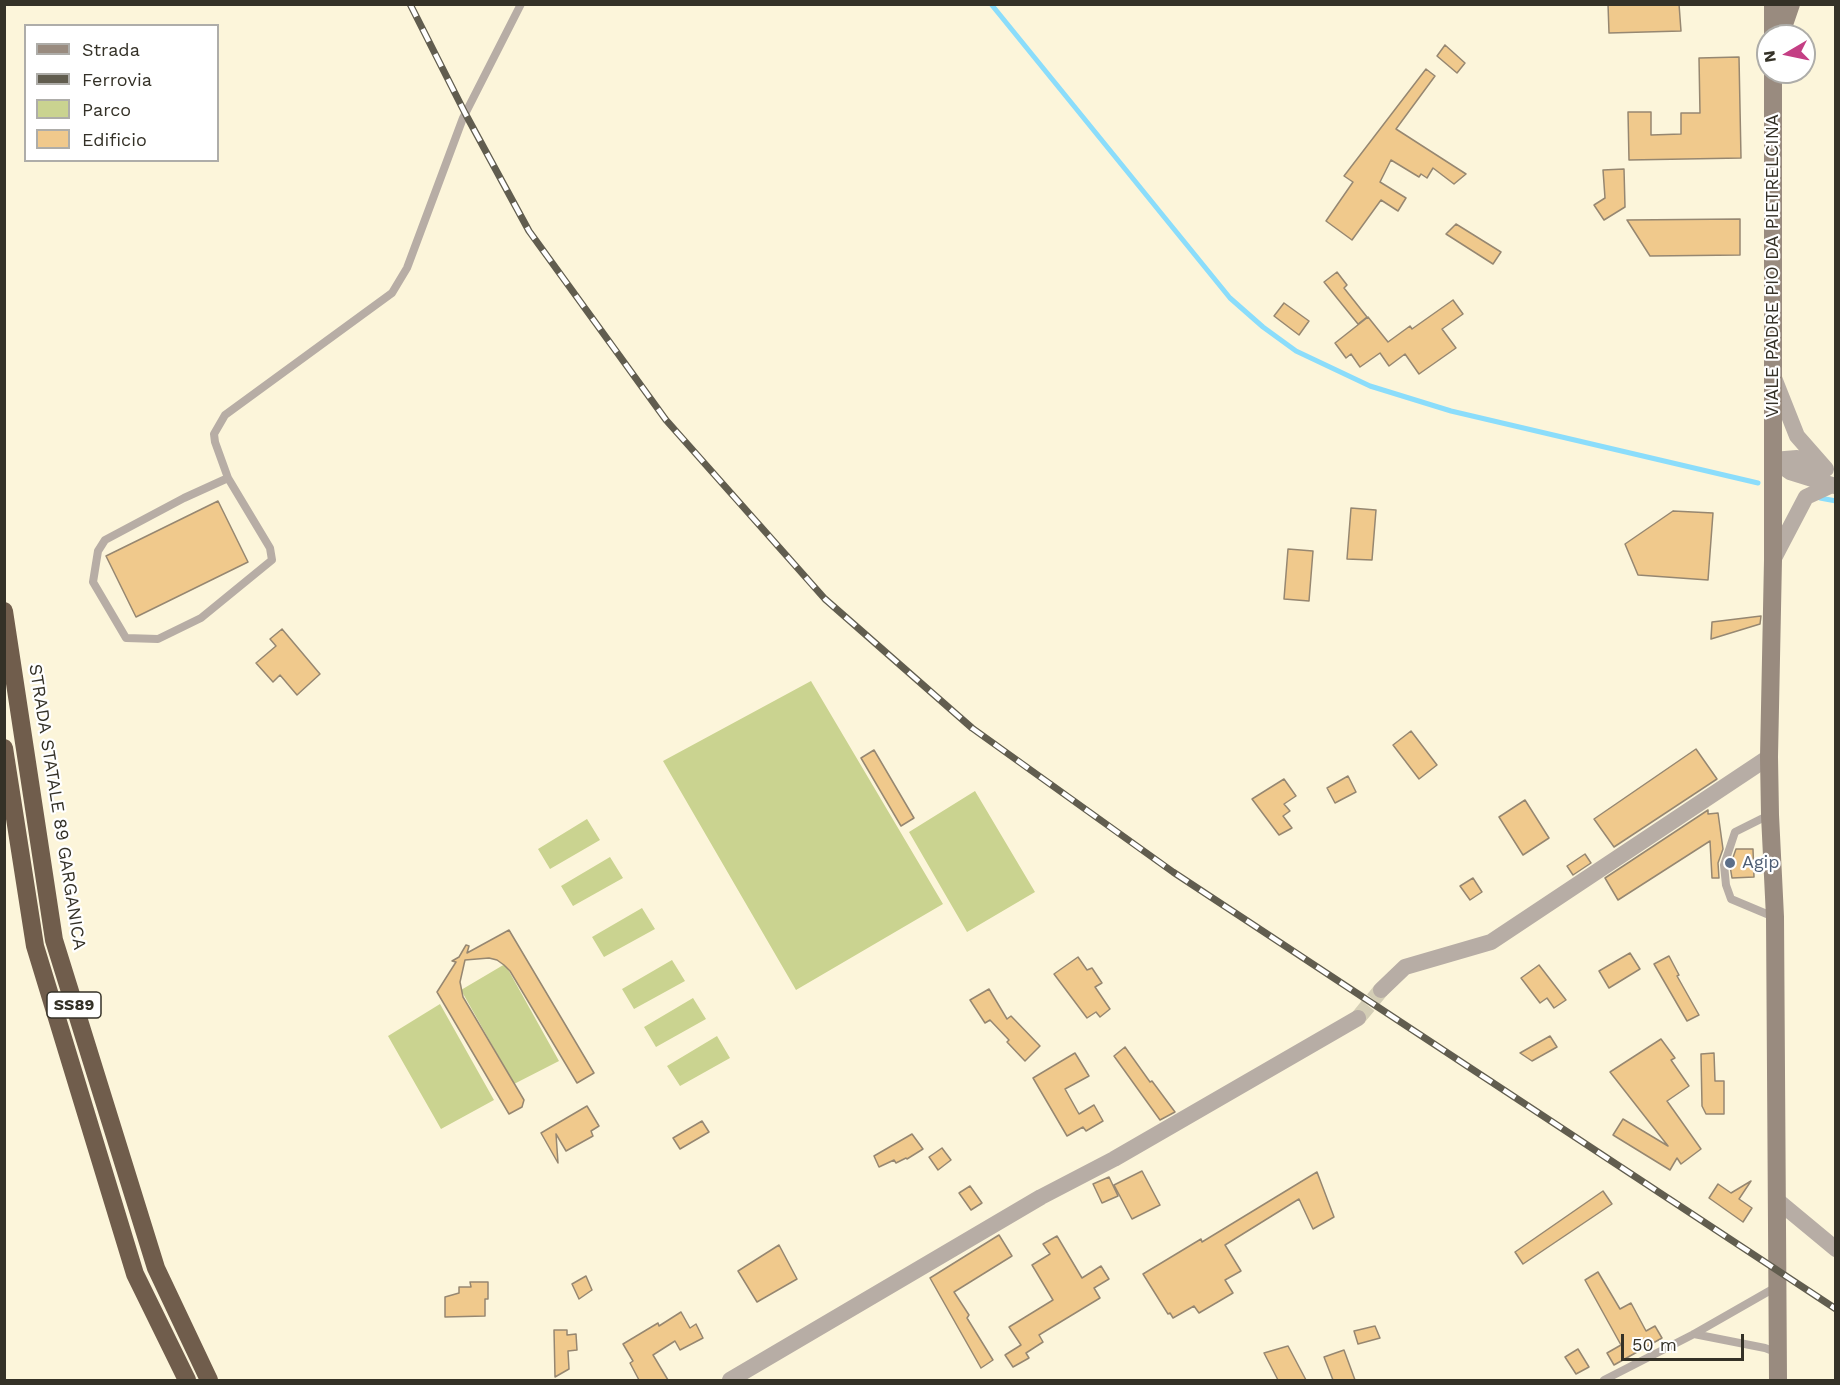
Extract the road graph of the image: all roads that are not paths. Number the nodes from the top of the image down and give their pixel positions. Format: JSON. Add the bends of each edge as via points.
{"nodes":[{"id":1,"x":521,"y":4,"type":"edge"},
{"id":2,"x":1773,"y":4,"type":"edge"},
{"id":3,"x":1791,"y":4,"type":"edge"},
{"id":4,"x":1773,"y":24,"type":"edge"},
{"id":5,"x":1784,"y":24,"type":"edge"},
{"id":6,"x":1773,"y":84,"type":"edge"},
{"id":7,"x":1773,"y":377,"type":"junction"},
{"id":8,"x":1773,"y":460,"type":"junction"},
{"id":9,"x":228,"y":478,"type":"junction"},
{"id":10,"x":1832,"y":479,"type":"edge"},
{"id":11,"x":1773,"y":560,"type":"junction"},
{"id":12,"x":4,"y":611,"type":"edge"},
{"id":13,"x":4,"y":748,"type":"edge"},
{"id":14,"x":1769,"y":757,"type":"junction"},
{"id":15,"x":1770,"y":814,"type":"junction"},
{"id":16,"x":1775,"y":917,"type":"junction"},
{"id":17,"x":1381,"y":990,"type":"tunnel mouth"},
{"id":18,"x":1358,"y":1018,"type":"tunnel mouth"},
{"id":19,"x":1778,"y":1201,"type":"junction"},
{"id":20,"x":1836,"y":1249,"type":"edge"},
{"id":21,"x":1778,"y":1286,"type":"junction"},
{"id":22,"x":1694,"y":1334,"type":"junction"},
{"id":23,"x":1778,"y":1353,"type":"junction"},
{"id":24,"x":187,"y":1380,"type":"edge"},
{"id":25,"x":209,"y":1380,"type":"edge"},
{"id":26,"x":730,"y":1380,"type":"edge"},
{"id":27,"x":1604,"y":1380,"type":"edge"},
{"id":28,"x":1779,"y":1380,"type":"edge"}],
"edges":[{"from":1,"to":9,"type":"lane","via":[[465,113],[407,268],[393,293],[225,415],[214,434],[214,442]]},
{"from":2,"to":4,"type":"main road"},
{"from":3,"to":5,"type":"main road"},
{"from":6,"to":7,"type":"main road","name":"VIALE PADRE PIO DA PIETRELCINA"},
{"from":7,"to":8,"type":"main road","name":"VIALE PADRE PIO DA PIETRELCINA"},
{"from":7,"to":10,"type":"street","via":[[1797,436]]},
{"from":8,"to":10,"type":"street","via":[[1790,472]]},
{"from":8,"to":11,"type":"main road","name":"VIALE PADRE PIO DA PIETRELCINA"},
{"from":9,"to":9,"type":"lane","via":[[105,540],[98,551],[93,582],[126,638],[158,639],[201,618],[272,560],[270,548]]},
{"from":10,"to":11,"type":"street","via":[[1806,497]]},
{"from":11,"to":14,"type":"main road","name":"VIALE PADRE PIO DA PIETRELCINA"},
{"from":12,"to":25,"type":"highway","name":"STRADA STATALE 89 GARGANICA","number":"SS89","via":[[54,940],[156,1268]]},
{"from":13,"to":24,"type":"highway","number":"SS89","via":[[35,946],[135,1274]]},
{"from":14,"to":15,"type":"main road","name":"VIALE PADRE PIO DA PIETRELCINA"},
{"from":14,"to":17,"type":"street","via":[[1491,942],[1405,967]]},
{"from":15,"to":16,"type":"main road","name":"VIALE PADRE PIO DA PIETRELCINA"},
{"from":15,"to":16,"type":"lane","via":[[1735,832],[1724,865],[1731,899]]},
{"from":16,"to":19,"type":"main road","name":"VIALE PADRE PIO DA PIETRELCINA"},
{"from":18,"to":26,"type":"street","via":[[1041,1197]]},
{"from":19,"to":20,"type":"street"},
{"from":19,"to":21,"type":"main road","name":"VIALE PADRE PIO DA PIETRELCINA"},
{"from":21,"to":22,"type":"lane"},
{"from":21,"to":23,"type":"main road","name":"VIALE PADRE PIO DA PIETRELCINA"},
{"from":22,"to":23,"type":"lane"},
{"from":22,"to":27,"type":"lane"},
{"from":23,"to":28,"type":"main road","name":"VIALE PADRE PIO DA PIETRELCINA"}]}
